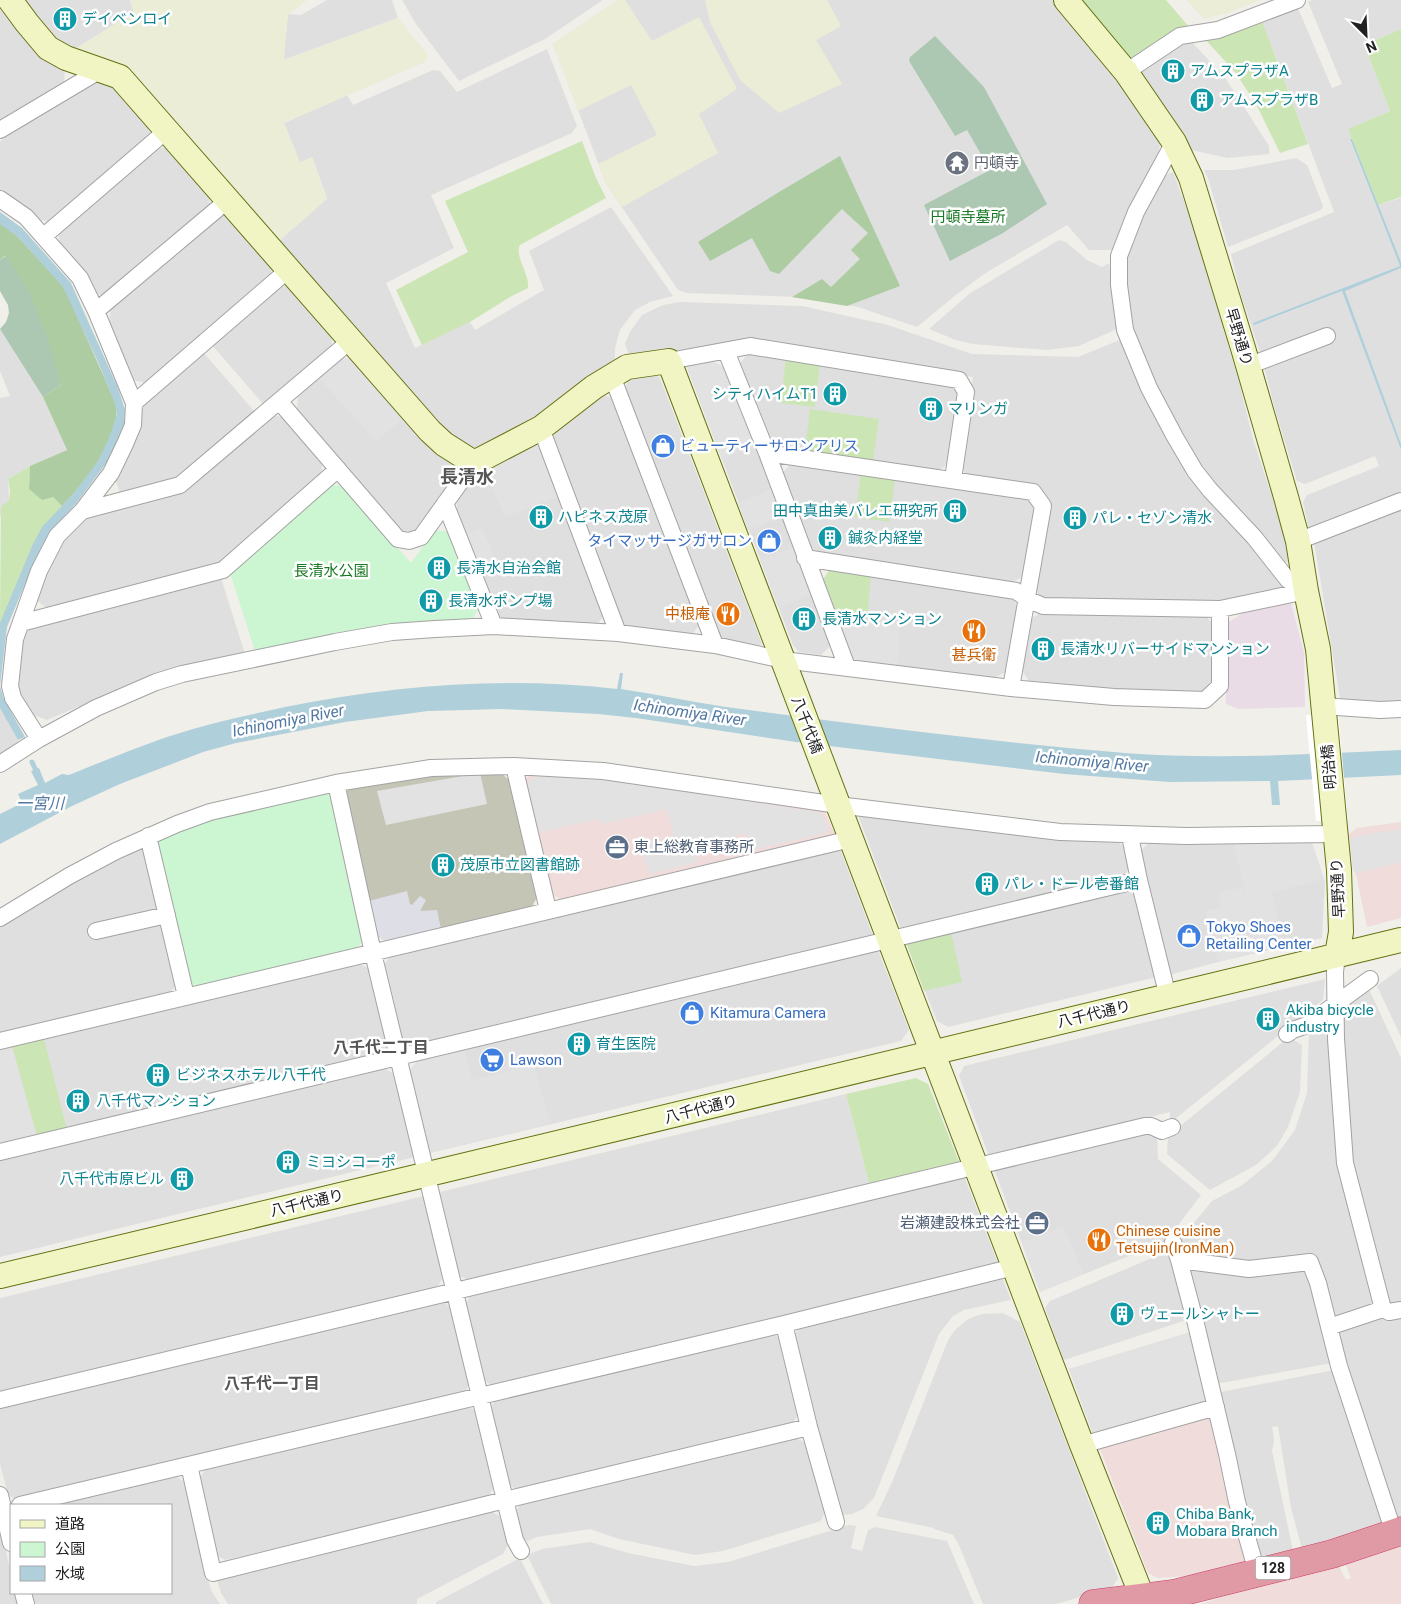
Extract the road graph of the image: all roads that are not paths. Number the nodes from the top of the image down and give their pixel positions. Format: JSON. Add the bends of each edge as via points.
{"nodes":[{"id":1,"x":10,"y":0,"type":"edge"},
{"id":2,"x":1066,"y":0,"type":"edge"},
{"id":3,"x":1296,"y":0,"type":"edge"},
{"id":4,"x":99,"y":71,"type":"junction"},
{"id":5,"x":1126,"y":72,"type":"junction"},
{"id":6,"x":0,"y":130,"type":"edge"},
{"id":7,"x":166,"y":131,"type":"junction"},
{"id":8,"x":1174,"y":142,"type":"junction"},
{"id":9,"x":0,"y":199,"type":"edge"},
{"id":10,"x":228,"y":200,"type":"junction"},
{"id":11,"x":44,"y":236,"type":"junction"},
{"id":12,"x":288,"y":270,"type":"junction"},
{"id":13,"x":96,"y":311,"type":"junction"},
{"id":14,"x":1327,"y":336,"type":"dead end"},
{"id":15,"x":350,"y":341,"type":"junction"},
{"id":16,"x":726,"y":351,"type":"junction"},
{"id":17,"x":669,"y":361,"type":"junction"},
{"id":18,"x":1248,"y":366,"type":"junction"},
{"id":19,"x":612,"y":376,"type":"junction"},
{"id":20,"x":279,"y":401,"type":"junction"},
{"id":21,"x":134,"y":403,"type":"junction"},
{"id":22,"x":540,"y":428,"type":"junction"},
{"id":23,"x":767,"y":453,"type":"junction"},
{"id":24,"x":474,"y":463,"type":"junction"},
{"id":25,"x":338,"y":469,"type":"junction"},
{"id":26,"x":953,"y":479,"type":"junction"},
{"id":27,"x":1401,"y":501,"type":"edge"},
{"id":28,"x":446,"y":503,"type":"junction"},
{"id":29,"x":82,"y":511,"type":"junction"},
{"id":30,"x":1298,"y":541,"type":"junction"},
{"id":31,"x":805,"y":558,"type":"junction"},
{"id":32,"x":1306,"y":591,"type":"junction"},
{"id":33,"x":1027,"y":599,"type":"junction"},
{"id":34,"x":1220,"y":609,"type":"junction"},
{"id":35,"x":21,"y":623,"type":"junction"},
{"id":36,"x":494,"y":626,"type":"junction"},
{"id":37,"x":618,"y":633,"type":"junction"},
{"id":38,"x":715,"y":645,"type":"junction"},
{"id":39,"x":847,"y":667,"type":"junction"},
{"id":40,"x":786,"y":668,"type":"junction"},
{"id":41,"x":1012,"y":688,"type":"junction"},
{"id":42,"x":1324,"y":709,"type":"junction"},
{"id":43,"x":1401,"y":709,"type":"edge"},
{"id":44,"x":39,"y":739,"type":"junction"},
{"id":45,"x":0,"y":764,"type":"edge"},
{"id":46,"x":514,"y":766,"type":"junction"},
{"id":47,"x":336,"y":783,"type":"junction"},
{"id":48,"x":835,"y":798,"type":"junction"},
{"id":49,"x":1334,"y":828,"type":"junction"},
{"id":50,"x":148,"y":836,"type":"junction"},
{"id":51,"x":1130,"y":836,"type":"junction"},
{"id":52,"x":850,"y":839,"type":"junction"},
{"id":53,"x":1139,"y":880,"type":"junction"},
{"id":54,"x":548,"y":910,"type":"junction"},
{"id":55,"x":167,"y":915,"type":"junction"},
{"id":56,"x":0,"y":918,"type":"edge"},
{"id":57,"x":96,"y":931,"type":"dead end"},
{"id":58,"x":889,"y":939,"type":"junction"},
{"id":59,"x":1401,"y":940,"type":"edge"},
{"id":60,"x":374,"y":953,"type":"junction"},
{"id":61,"x":1337,"y":955,"type":"junction"},
{"id":62,"x":1370,"y":979,"type":"dead end"},
{"id":63,"x":186,"y":996,"type":"junction"},
{"id":64,"x":1168,"y":996,"type":"junction"},
{"id":65,"x":1335,"y":1003,"type":"junction"},
{"id":66,"x":1287,"y":1034,"type":"dead end"},
{"id":67,"x":0,"y":1042,"type":"edge"},
{"id":68,"x":933,"y":1052,"type":"junction"},
{"id":69,"x":398,"y":1058,"type":"junction"},
{"id":70,"x":1172,"y":1127,"type":"dead end"},
{"id":71,"x":0,"y":1152,"type":"edge"},
{"id":72,"x":977,"y":1166,"type":"junction"},
{"id":73,"x":426,"y":1175,"type":"junction"},
{"id":74,"x":1172,"y":1242,"type":"dead end"},
{"id":75,"x":1180,"y":1260,"type":"junction"},
{"id":76,"x":1014,"y":1267,"type":"junction"},
{"id":77,"x":0,"y":1276,"type":"edge"},
{"id":78,"x":455,"y":1290,"type":"junction"},
{"id":79,"x":1383,"y":1309,"type":"junction"},
{"id":80,"x":1401,"y":1310,"type":"edge"},
{"id":81,"x":784,"y":1324,"type":"junction"},
{"id":82,"x":1329,"y":1327,"type":"junction"},
{"id":83,"x":480,"y":1395,"type":"junction"},
{"id":84,"x":0,"y":1400,"type":"edge"},
{"id":85,"x":1216,"y":1406,"type":"junction"},
{"id":86,"x":809,"y":1427,"type":"junction"},
{"id":87,"x":1082,"y":1445,"type":"junction"},
{"id":88,"x":188,"y":1465,"type":"junction"},
{"id":89,"x":504,"y":1500,"type":"junction"},
{"id":90,"x":24,"y":1504,"type":"edge"},
{"id":91,"x":4,"y":1505,"type":"edge"},
{"id":92,"x":836,"y":1522,"type":"dead end"},
{"id":93,"x":1397,"y":1532,"type":"edge"},
{"id":94,"x":10,"y":1538,"type":"edge"},
{"id":95,"x":520,"y":1551,"type":"dead end"},
{"id":96,"x":1257,"y":1572,"type":"junction"},
{"id":97,"x":1144,"y":1601,"type":"edge"},
{"id":98,"x":1093,"y":1604,"type":"edge"}],
"edges":[{"from":1,"to":4,"type":"street","via":[[48,48]]},
{"from":2,"to":5,"type":"street","name":"早野通り"},
{"from":3,"to":5,"type":"street","via":[[1218,30],[1180,36]]},
{"from":4,"to":6,"type":"street"},
{"from":4,"to":7,"type":"street","via":[[120,77]]},
{"from":5,"to":8,"type":"street","name":"早野通り"},
{"from":7,"to":10,"type":"street"},
{"from":7,"to":11,"type":"street"},
{"from":8,"to":18,"type":"street","name":"早野通り","via":[[1191,178]]},
{"from":8,"to":32,"type":"street","via":[[1136,212],[1119,256],[1125,330],[1150,388],[1195,471],[1288,580]]},
{"from":9,"to":11,"type":"street","via":[[26,217]]},
{"from":10,"to":12,"type":"street"},
{"from":10,"to":13,"type":"street"},
{"from":11,"to":13,"type":"street","via":[[80,278]]},
{"from":12,"to":15,"type":"street"},
{"from":12,"to":21,"type":"street"},
{"from":13,"to":21,"type":"street"},
{"from":14,"to":18,"type":"street"},
{"from":15,"to":20,"type":"street"},
{"from":15,"to":24,"type":"street","via":[[430,431]]},
{"from":16,"to":17,"type":"street"},
{"from":16,"to":23,"type":"street"},
{"from":16,"to":26,"type":"street","via":[[750,346],[959,380],[966,392]]},
{"from":17,"to":19,"type":"street","via":[[627,367]]},
{"from":17,"to":40,"type":"street","name":"八千代橋"},
{"from":18,"to":30,"type":"street","name":"早野通り"},
{"from":19,"to":22,"type":"street"},
{"from":19,"to":38,"type":"street"},
{"from":20,"to":25,"type":"street"},
{"from":20,"to":29,"type":"street","via":[[180,485]]},
{"from":21,"to":29,"type":"street","via":[[133,425],[125,444],[111,473]]},
{"from":22,"to":24,"type":"street"},
{"from":22,"to":37,"type":"street"},
{"from":23,"to":26,"type":"street"},
{"from":23,"to":31,"type":"street"},
{"from":24,"to":28,"type":"street"},
{"from":25,"to":28,"type":"street","via":[[398,539],[409,541],[421,537]]},
{"from":25,"to":35,"type":"street","via":[[223,570]]},
{"from":26,"to":33,"type":"street","via":[[1033,492],[1043,506]]},
{"from":27,"to":30,"type":"street"},
{"from":28,"to":36,"type":"street"},
{"from":29,"to":35,"type":"street","via":[[57,536],[23,602]]},
{"from":30,"to":32,"type":"street","name":"早野通り"},
{"from":31,"to":33,"type":"street","via":[[1016,591]]},
{"from":31,"to":39,"type":"street"},
{"from":32,"to":34,"type":"street"},
{"from":32,"to":42,"type":"street","name":"早野通り","via":[[1318,649]]},
{"from":33,"to":34,"type":"street","via":[[1043,606]]},
{"from":33,"to":41,"type":"street"},
{"from":34,"to":41,"type":"street","via":[[1220,686],[1205,700],[1114,697]]},
{"from":35,"to":44,"type":"street","via":[[7,674],[13,698]]},
{"from":36,"to":37,"type":"street"},
{"from":36,"to":44,"type":"street","via":[[392,632],[182,674],[96,708]]},
{"from":37,"to":38,"type":"street"},
{"from":38,"to":40,"type":"street"},
{"from":39,"to":40,"type":"street"},
{"from":39,"to":41,"type":"street"},
{"from":40,"to":48,"type":"street","name":"八千代橋"},
{"from":42,"to":43,"type":"street"},
{"from":42,"to":49,"type":"street","name":"明治橋"},
{"from":44,"to":45,"type":"street"},
{"from":46,"to":47,"type":"street","via":[[431,768]]},
{"from":46,"to":48,"type":"street","via":[[603,771]]},
{"from":46,"to":54,"type":"street"},
{"from":47,"to":50,"type":"street","via":[[210,812]]},
{"from":47,"to":60,"type":"street"},
{"from":48,"to":51,"type":"street","via":[[1060,832]]},
{"from":48,"to":52,"type":"street","name":"八千代橋"},
{"from":49,"to":51,"type":"street","via":[[1260,836]]},
{"from":49,"to":61,"type":"street","name":"早野通り","via":[[1341,932]]},
{"from":50,"to":55,"type":"street"},
{"from":50,"to":56,"type":"street","via":[[69,876]]},
{"from":51,"to":53,"type":"street"},
{"from":52,"to":54,"type":"street"},
{"from":52,"to":58,"type":"street","name":"八千代橋"},
{"from":53,"to":58,"type":"street"},
{"from":53,"to":64,"type":"street"},
{"from":54,"to":60,"type":"street"},
{"from":55,"to":57,"type":"street"},
{"from":55,"to":63,"type":"street"},
{"from":58,"to":68,"type":"street","name":"八千代橋"},
{"from":58,"to":69,"type":"street"},
{"from":59,"to":61,"type":"street","name":"八千代通り"},
{"from":60,"to":63,"type":"street"},
{"from":60,"to":69,"type":"street"},
{"from":61,"to":64,"type":"street","name":"八千代通り"},
{"from":61,"to":65,"type":"street"},
{"from":62,"to":65,"type":"street"},
{"from":63,"to":67,"type":"street"},
{"from":64,"to":68,"type":"street","name":"八千代通り"},
{"from":65,"to":66,"type":"street","via":[[1307,1026]]},
{"from":65,"to":79,"type":"street","via":[[1346,1163]]},
{"from":68,"to":72,"type":"street","name":"八千代橋"},
{"from":68,"to":73,"type":"street","name":"八千代通り"},
{"from":69,"to":71,"type":"street"},
{"from":69,"to":73,"type":"street"},
{"from":70,"to":72,"type":"street","via":[[1162,1131],[1145,1126]]},
{"from":72,"to":76,"type":"street","name":"八千代橋"},
{"from":72,"to":78,"type":"street"},
{"from":73,"to":77,"type":"street","name":"八千代通り"},
{"from":73,"to":78,"type":"street"},
{"from":74,"to":75,"type":"street"},
{"from":75,"to":82,"type":"street","via":[[1249,1270],[1310,1262]]},
{"from":75,"to":85,"type":"street"},
{"from":76,"to":81,"type":"street"},
{"from":76,"to":87,"type":"street","name":"八千代橋"},
{"from":78,"to":83,"type":"street"},
{"from":78,"to":84,"type":"street"},
{"from":79,"to":80,"type":"street","via":[[1389,1312]]},
{"from":79,"to":82,"type":"street"},
{"from":81,"to":83,"type":"street"},
{"from":81,"to":86,"type":"street"},
{"from":82,"to":93,"type":"street","via":[[1339,1366]]},
{"from":83,"to":88,"type":"street"},
{"from":83,"to":89,"type":"street"},
{"from":85,"to":87,"type":"street"},
{"from":85,"to":96,"type":"street","via":[[1237,1502]]},
{"from":86,"to":89,"type":"street"},
{"from":86,"to":92,"type":"street"},
{"from":87,"to":97,"type":"street","name":"八千代橋"},
{"from":88,"to":89,"type":"street","via":[[213,1573]]},
{"from":88,"to":90,"type":"street"},
{"from":89,"to":95,"type":"street"},
{"from":91,"to":94,"type":"street"},
{"from":93,"to":96,"type":"highway","number":"128","via":[[1332,1554]]},
{"from":96,"to":97,"type":"highway","number":"128"},
{"from":97,"to":98,"type":"highway","number":"128"}]}
